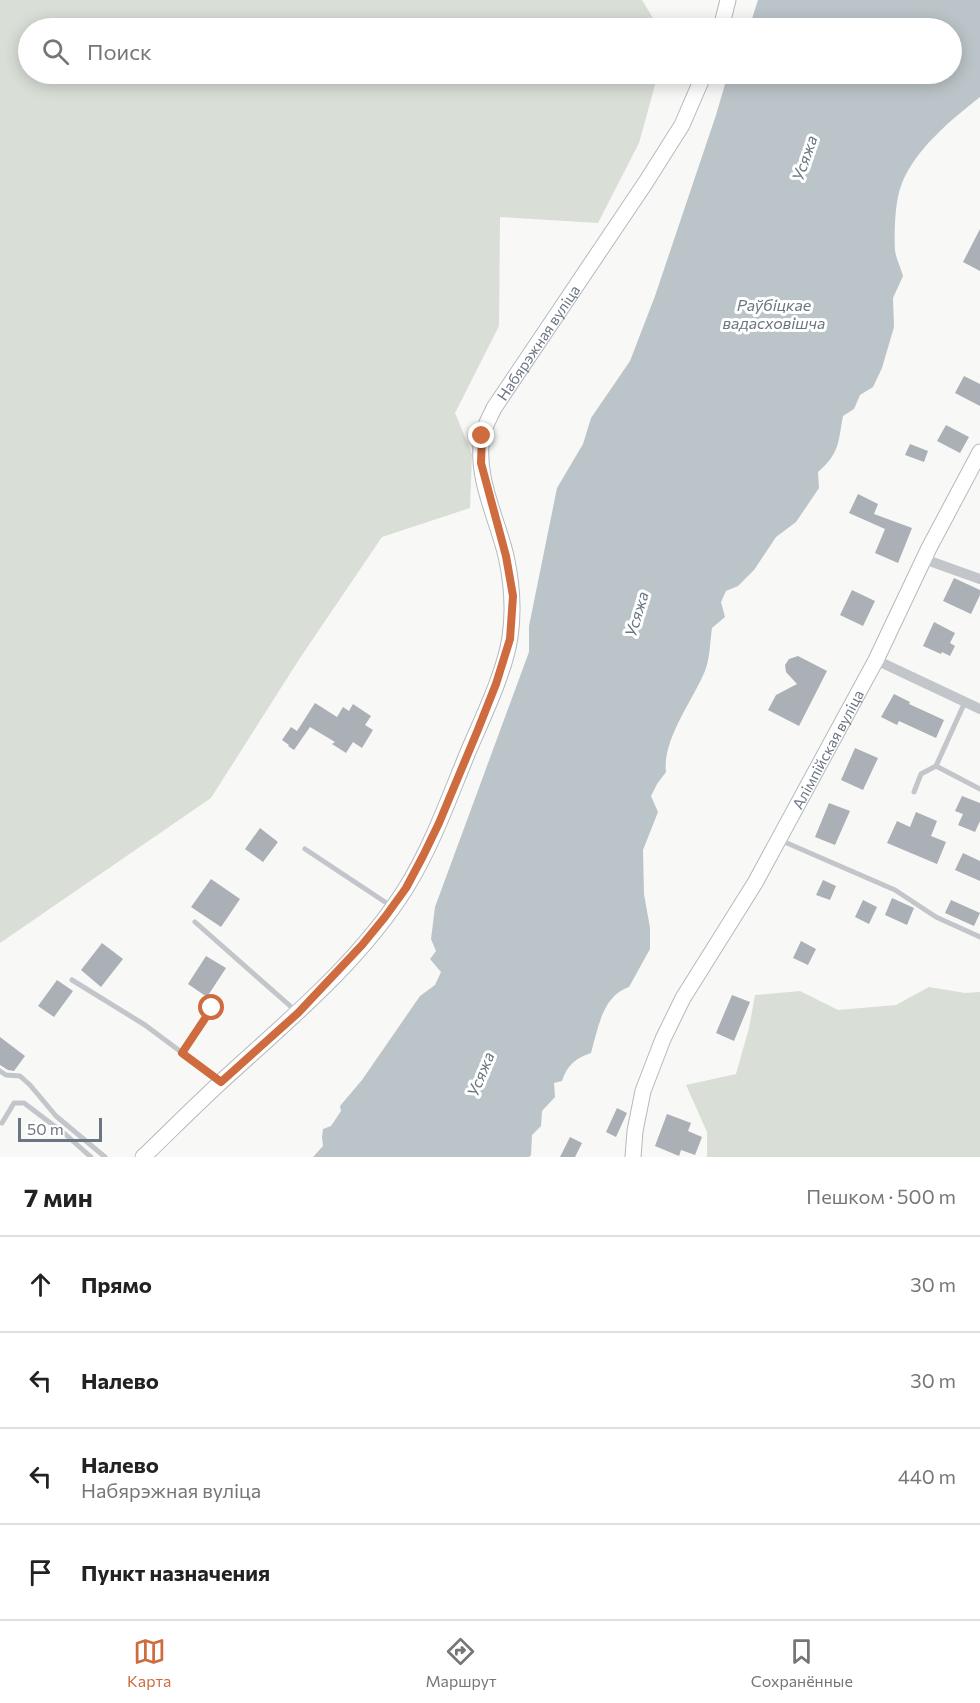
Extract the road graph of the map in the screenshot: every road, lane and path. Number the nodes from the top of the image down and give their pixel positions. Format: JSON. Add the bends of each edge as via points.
{"nodes":[{"id":1,"x":728,"y":0,"type":"edge"},
{"id":2,"x":724,"y":18,"type":"edge"},
{"id":3,"x":700,"y":84,"type":"edge"},
{"id":4,"x":980,"y":452,"type":"edge"},
{"id":5,"x":924,"y":559,"type":"junction"},
{"id":6,"x":980,"y":579,"type":"edge"},
{"id":7,"x":876,"y":660,"type":"junction"},
{"id":8,"x":965,"y":702,"type":"junction"},
{"id":9,"x":980,"y":710,"type":"edge"},
{"id":10,"x":936,"y":765,"type":"junction"},
{"id":11,"x":980,"y":789,"type":"edge"},
{"id":12,"x":914,"y":792,"type":"dead end"},
{"id":13,"x":778,"y":839,"type":"junction"},
{"id":14,"x":305,"y":849,"type":"dead end"},
{"id":15,"x":392,"y":907,"type":"junction"},
{"id":16,"x":195,"y":922,"type":"dead end"},
{"id":17,"x":980,"y":937,"type":"edge"},
{"id":18,"x":72,"y":980,"type":"dead end"},
{"id":19,"x":212,"y":1008,"type":"dead end"},
{"id":20,"x":298,"y":1013,"type":"junction"},
{"id":21,"x":182,"y":1053,"type":"junction"},
{"id":22,"x":0,"y":1071,"type":"edge"},
{"id":23,"x":221,"y":1082,"type":"junction"},
{"id":24,"x":2,"y":1123,"type":"dead end"},
{"id":25,"x":91,"y":1157,"type":"edge"},
{"id":26,"x":105,"y":1157,"type":"edge"},
{"id":27,"x":143,"y":1157,"type":"edge"},
{"id":28,"x":633,"y":1157,"type":"edge"}],
"edges":[{"from":1,"to":2,"type":"street"},
{"from":3,"to":15,"type":"street","name":"Набярэжная вуліца","via":[[682,125],[494,408],[482,436],[481,463],[513,596],[510,639],[496,684],[439,823]]},
{"from":4,"to":5,"type":"street","name":"Алімпійская вуліца"},
{"from":5,"to":6,"type":"street"},
{"from":5,"to":7,"type":"street","name":"Алімпійская вуліца"},
{"from":7,"to":8,"type":"street"},
{"from":7,"to":13,"type":"street","name":"Алімпійская вуліца"},
{"from":8,"to":9,"type":"street"},
{"from":8,"to":10,"type":"lane"},
{"from":10,"to":11,"type":"lane"},
{"from":10,"to":12,"type":"lane","via":[[921,774]]},
{"from":13,"to":17,"type":"lane","via":[[895,890],[936,917]]},
{"from":13,"to":28,"type":"street","name":"Алімпійская вуліца","via":[[682,998],[663,1039],[643,1091]]},
{"from":14,"to":15,"type":"lane"},
{"from":15,"to":20,"type":"street","name":"Набярэжная вуліца"},
{"from":16,"to":20,"type":"lane"},
{"from":18,"to":21,"type":"lane"},
{"from":19,"to":21,"type":"lane"},
{"from":20,"to":23,"type":"street","name":"Набярэжная вуліца"},
{"from":21,"to":23,"type":"lane"},
{"from":22,"to":26,"type":"lane","via":[[25,1081],[56,1116]]},
{"from":23,"to":27,"type":"street","name":"Набярэжная вуліца"},
{"from":24,"to":25,"type":"lane","via":[[14,1103],[24,1103]]}]}
